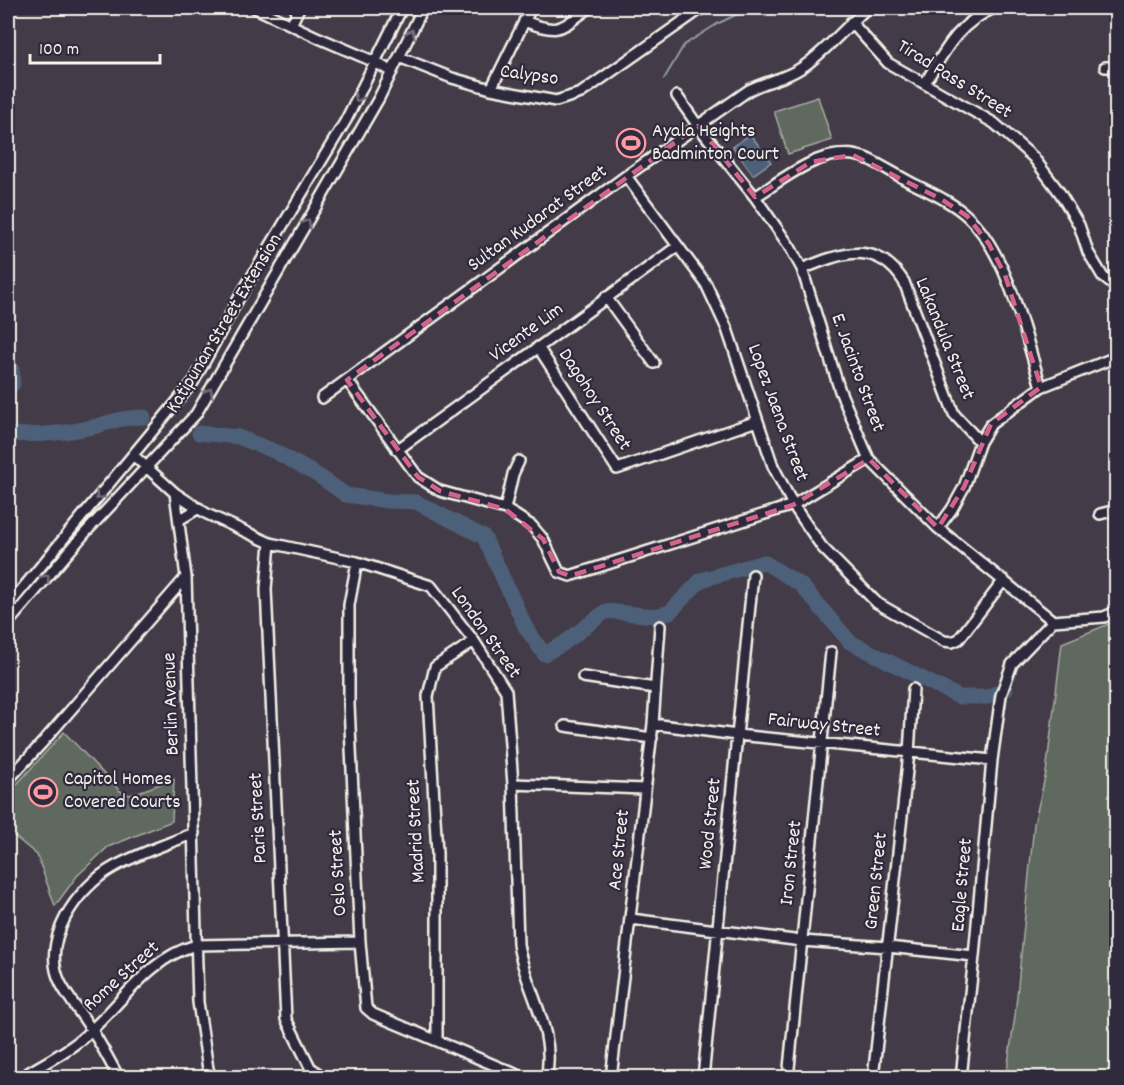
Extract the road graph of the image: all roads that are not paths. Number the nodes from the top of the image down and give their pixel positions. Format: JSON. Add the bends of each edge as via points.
{"nodes":[{"id":1,"x":255,"y":8,"type":"edge"},
{"id":2,"x":299,"y":8,"type":"edge"},
{"id":3,"x":402,"y":8,"type":"edge"},
{"id":4,"x":423,"y":8,"type":"edge"},
{"id":5,"x":531,"y":8,"type":"edge"},
{"id":6,"x":589,"y":8,"type":"edge"},
{"id":7,"x":702,"y":8,"type":"edge"},
{"id":8,"x":867,"y":8,"type":"edge"},
{"id":9,"x":994,"y":8,"type":"edge"},
{"id":10,"x":524,"y":21,"type":"junction"},
{"id":11,"x":850,"y":22,"type":"junction"},
{"id":12,"x":291,"y":25,"type":"junction"},
{"id":13,"x":399,"y":57,"type":"junction"},
{"id":14,"x":375,"y":62,"type":"junction"},
{"id":15,"x":1105,"y":67,"type":"dead end"},
{"id":16,"x":1116,"y":67,"type":"edge"},
{"id":17,"x":392,"y":72,"type":"junction"},
{"id":18,"x":925,"y":83,"type":"junction"},
{"id":19,"x":491,"y":89,"type":"junction"},
{"id":20,"x":677,"y":96,"type":"dead end"},
{"id":21,"x":698,"y":126,"type":"junction"},
{"id":22,"x":626,"y":176,"type":"junction"},
{"id":23,"x":755,"y":197,"type":"junction"},
{"id":24,"x":678,"y":246,"type":"junction"},
{"id":25,"x":802,"y":269,"type":"junction"},
{"id":26,"x":1116,"y":287,"type":"edge"},
{"id":27,"x":606,"y":297,"type":"junction"},
{"id":28,"x":538,"y":347,"type":"junction"},
{"id":29,"x":1111,"y":359,"type":"dead end"},
{"id":30,"x":654,"y":363,"type":"dead end"},
{"id":31,"x":347,"y":380,"type":"junction"},
{"id":32,"x":1041,"y":387,"type":"junction"},
{"id":33,"x":322,"y":398,"type":"dead end"},
{"id":34,"x":757,"y":422,"type":"junction"},
{"id":35,"x":980,"y":442,"type":"junction"},
{"id":36,"x":397,"y":450,"type":"junction"},
{"id":37,"x":135,"y":453,"type":"junction"},
{"id":38,"x":869,"y":459,"type":"junction"},
{"id":39,"x":519,"y":461,"type":"dead end"},
{"id":40,"x":148,"y":464,"type":"junction"},
{"id":41,"x":175,"y":493,"type":"junction"},
{"id":42,"x":793,"y":505,"type":"junction"},
{"id":43,"x":199,"y":508,"type":"junction"},
{"id":44,"x":505,"y":509,"type":"junction"},
{"id":45,"x":1116,"y":510,"type":"edge"},
{"id":46,"x":1100,"y":514,"type":"dead end"},
{"id":47,"x":179,"y":520,"type":"junction"},
{"id":48,"x":938,"y":528,"type":"junction"},
{"id":49,"x":270,"y":543,"type":"junction"},
{"id":50,"x":357,"y":562,"type":"junction"},
{"id":51,"x":753,"y":575,"type":"dead end"},
{"id":52,"x":186,"y":577,"type":"junction"},
{"id":53,"x":1004,"y":580,"type":"junction"},
{"id":54,"x":8,"y":606,"type":"edge"},
{"id":55,"x":1116,"y":612,"type":"edge"},
{"id":56,"x":1053,"y":621,"type":"junction"},
{"id":57,"x":8,"y":623,"type":"edge"},
{"id":58,"x":660,"y":626,"type":"dead end"},
{"id":59,"x":474,"y":641,"type":"junction"},
{"id":60,"x":831,"y":652,"type":"dead end"},
{"id":61,"x":583,"y":677,"type":"dead end"},
{"id":62,"x":655,"y":688,"type":"junction"},
{"id":63,"x":913,"y":689,"type":"dead end"},
{"id":64,"x":653,"y":724,"type":"junction"},
{"id":65,"x":565,"y":726,"type":"dead end"},
{"id":66,"x":737,"y":735,"type":"junction"},
{"id":67,"x":652,"y":738,"type":"junction"},
{"id":68,"x":822,"y":743,"type":"junction"},
{"id":69,"x":909,"y":753,"type":"junction"},
{"id":70,"x":992,"y":760,"type":"junction"},
{"id":71,"x":8,"y":780,"type":"edge"},
{"id":72,"x":513,"y":784,"type":"junction"},
{"id":73,"x":644,"y":789,"type":"junction"},
{"id":74,"x":194,"y":833,"type":"junction"},
{"id":75,"x":631,"y":919,"type":"junction"},
{"id":76,"x":718,"y":931,"type":"junction"},
{"id":77,"x":802,"y":941,"type":"junction"},
{"id":78,"x":360,"y":942,"type":"junction"},
{"id":79,"x":283,"y":944,"type":"junction"},
{"id":80,"x":196,"y":945,"type":"junction"},
{"id":81,"x":888,"y":947,"type":"junction"},
{"id":82,"x":975,"y":956,"type":"junction"},
{"id":83,"x":91,"y":1029,"type":"junction"},
{"id":84,"x":437,"y":1041,"type":"junction"},
{"id":85,"x":27,"y":1075,"type":"edge"},
{"id":86,"x":119,"y":1077,"type":"edge"},
{"id":87,"x":212,"y":1077,"type":"edge"},
{"id":88,"x":324,"y":1077,"type":"edge"},
{"id":89,"x":525,"y":1077,"type":"edge"},
{"id":90,"x":546,"y":1077,"type":"edge"},
{"id":91,"x":611,"y":1077,"type":"edge"},
{"id":92,"x":703,"y":1077,"type":"edge"},
{"id":93,"x":788,"y":1077,"type":"edge"},
{"id":94,"x":873,"y":1077,"type":"edge"},
{"id":95,"x":961,"y":1077,"type":"edge"}],
"edges":[{"from":1,"to":12,"type":"street"},
{"from":2,"to":12,"type":"street"},
{"from":3,"to":14,"type":"street","name":"Katipunan Street Extension"},
{"from":13,"to":4,"type":"street","name":"Katipunan Street Extension","one_way":true},
{"from":5,"to":10,"type":"street"},
{"from":6,"to":10,"type":"street","via":[[554,30]]},
{"from":7,"to":19,"type":"street","name":"Calypso","via":[[567,99],[555,101]]},
{"from":8,"to":11,"type":"street","name":"Sultan Kudarat Street"},
{"from":9,"to":18,"type":"street","via":[[966,23]]},
{"from":10,"to":19,"type":"street"},
{"from":11,"to":18,"type":"street","name":"Tirad Pass Street","via":[[888,63]]},
{"from":11,"to":21,"type":"street","name":"Sultan Kudarat Street","via":[[803,67],[749,90]]},
{"from":12,"to":14,"type":"street"},
{"from":13,"to":17,"type":"street","name":"Katipunan Street Extension"},
{"from":13,"to":19,"type":"street","name":"Calypso"},
{"from":14,"to":17,"type":"street"},
{"from":14,"to":37,"type":"street","name":"Katipunan Street Extension","one_way":true,"via":[[346,120],[194,381]]},
{"from":15,"to":16,"type":"street"},
{"from":40,"to":17,"type":"street","name":"Katipunan Street Extension","one_way":true,"via":[[196,414]]},
{"from":18,"to":26,"type":"street","name":"Tirad Pass Street","via":[[993,123],[1033,157],[1079,225],[1088,252],[1103,277]]},
{"from":20,"to":21,"type":"street","name":"E. Jacinto Street"},
{"from":21,"to":22,"type":"street","name":"Sultan Kudarat Street"},
{"from":21,"to":23,"type":"street","name":"E. Jacinto Street"},
{"from":22,"to":24,"type":"street","name":"Lopez Jaena Street"},
{"from":22,"to":31,"type":"street","name":"Sultan Kudarat Street"},
{"from":23,"to":25,"type":"street","name":"E. Jacinto Street"},
{"from":23,"to":32,"type":"street","via":[[810,162],[839,154],[867,159],[958,210],[989,244],[1005,275]]},
{"from":24,"to":27,"type":"street","name":"Vicente Lim"},
{"from":24,"to":34,"type":"street","name":"Lopez Jaena Street","via":[[706,284],[727,329]]},
{"from":25,"to":35,"type":"street","name":"Lakandula Street","via":[[836,255],[869,255],[885,260],[904,282],[954,414]]},
{"from":25,"to":38,"type":"street","name":"E. Jacinto Street","via":[[840,391]]},
{"from":27,"to":28,"type":"street","name":"Vicente Lim"},
{"from":27,"to":30,"type":"street"},
{"from":28,"to":34,"type":"street","name":"Dagohoy Street","via":[[617,469]]},
{"from":28,"to":36,"type":"street","name":"Vicente Lim"},
{"from":29,"to":32,"type":"street"},
{"from":31,"to":33,"type":"street","name":"Sultan Kudarat Street"},
{"from":31,"to":36,"type":"street"},
{"from":32,"to":35,"type":"street","via":[[991,424]]},
{"from":34,"to":42,"type":"street","name":"Lopez Jaena Street"},
{"from":35,"to":48,"type":"street","via":[[964,487]]},
{"from":36,"to":44,"type":"street","via":[[418,477],[440,491]]},
{"from":37,"to":40,"type":"street"},
{"from":37,"to":54,"type":"street","name":"Katipunan Street Extension","one_way":true},
{"from":38,"to":42,"type":"street"},
{"from":38,"to":48,"type":"street","name":"E. Jacinto Street"},
{"from":39,"to":44,"type":"street"},
{"from":40,"to":41,"type":"street"},
{"from":57,"to":40,"type":"street","name":"Katipunan Street Extension","one_way":true},
{"from":41,"to":43,"type":"street","name":"London Street"},
{"from":41,"to":47,"type":"street","name":"Berlin Avenue"},
{"from":42,"to":44,"type":"street","via":[[570,576],[559,572],[532,526]]},
{"from":42,"to":53,"type":"street","name":"Lopez Jaena Street","via":[[822,547],[877,603],[944,640],[959,639]]},
{"from":43,"to":47,"type":"street"},
{"from":43,"to":49,"type":"street","name":"London Street"},
{"from":45,"to":46,"type":"street"},
{"from":47,"to":52,"type":"street","name":"Berlin Avenue"},
{"from":48,"to":53,"type":"street","name":"E. Jacinto Street"},
{"from":49,"to":50,"type":"street","name":"London Street"},
{"from":49,"to":79,"type":"street","name":"Paris Street","via":[[267,589]]},
{"from":50,"to":59,"type":"street","name":"London Street","via":[[431,586]]},
{"from":50,"to":78,"type":"street","name":"Oslo Street","via":[[349,606],[349,705]]},
{"from":51,"to":66,"type":"street","name":"Wood Street"},
{"from":52,"to":71,"type":"street"},
{"from":52,"to":74,"type":"street","name":"Berlin Avenue"},
{"from":53,"to":56,"type":"street","name":"E. Jacinto Street"},
{"from":55,"to":56,"type":"street","via":[[1104,617]]},
{"from":56,"to":70,"type":"street","name":"Eagle Street","via":[[1012,664],[1001,695]]},
{"from":58,"to":62,"type":"street","name":"Ace Street"},
{"from":59,"to":72,"type":"street","name":"London Street","via":[[506,691]]},
{"from":59,"to":84,"type":"street","name":"Madrid Street","via":[[435,667],[428,696],[437,853]]},
{"from":60,"to":68,"type":"street","name":"Iron Street"},
{"from":61,"to":62,"type":"street"},
{"from":62,"to":64,"type":"street","name":"Ace Street"},
{"from":63,"to":69,"type":"street","name":"Green Street"},
{"from":64,"to":66,"type":"street","name":"Fairway Street"},
{"from":64,"to":67,"type":"street","name":"Ace Street"},
{"from":65,"to":67,"type":"street"},
{"from":66,"to":68,"type":"street","name":"Fairway Street"},
{"from":66,"to":76,"type":"street","name":"Wood Street"},
{"from":67,"to":73,"type":"street","name":"Ace Street"},
{"from":68,"to":69,"type":"street","name":"Fairway Street"},
{"from":68,"to":77,"type":"street","name":"Iron Street"},
{"from":69,"to":70,"type":"street","name":"Fairway Street"},
{"from":69,"to":81,"type":"street","name":"Green Street"},
{"from":70,"to":82,"type":"street","name":"Eagle Street"},
{"from":72,"to":73,"type":"street"},
{"from":72,"to":90,"type":"street","name":"London Street","via":[[518,944],[521,965],[549,1042]]},
{"from":73,"to":75,"type":"street","name":"Ace Street"},
{"from":74,"to":80,"type":"street","name":"Berlin Avenue"},
{"from":74,"to":83,"type":"street","via":[[113,867],[91,884],[63,919],[54,947],[60,983]]},
{"from":75,"to":76,"type":"street"},
{"from":75,"to":91,"type":"street","name":"Ace Street"},
{"from":76,"to":77,"type":"street"},
{"from":76,"to":92,"type":"street","name":"Wood Street"},
{"from":77,"to":81,"type":"street"},
{"from":77,"to":93,"type":"street","name":"Iron Street"},
{"from":78,"to":79,"type":"street","name":"Rome Street"},
{"from":78,"to":84,"type":"street","name":"Oslo Street","via":[[366,1008]]},
{"from":79,"to":80,"type":"street","name":"Rome Street"},
{"from":79,"to":88,"type":"street","name":"Paris Street","via":[[286,1019],[310,1067]]},
{"from":80,"to":83,"type":"street","name":"Rome Street","via":[[163,959]]},
{"from":80,"to":87,"type":"street","name":"Berlin Avenue","via":[[198,1002]]},
{"from":81,"to":82,"type":"street"},
{"from":81,"to":94,"type":"street","name":"Green Street"},
{"from":82,"to":95,"type":"street","name":"Eagle Street"},
{"from":83,"to":85,"type":"street","name":"Rome Street"},
{"from":83,"to":86,"type":"street"},
{"from":84,"to":89,"type":"street","name":"Oslo Street"}]}
